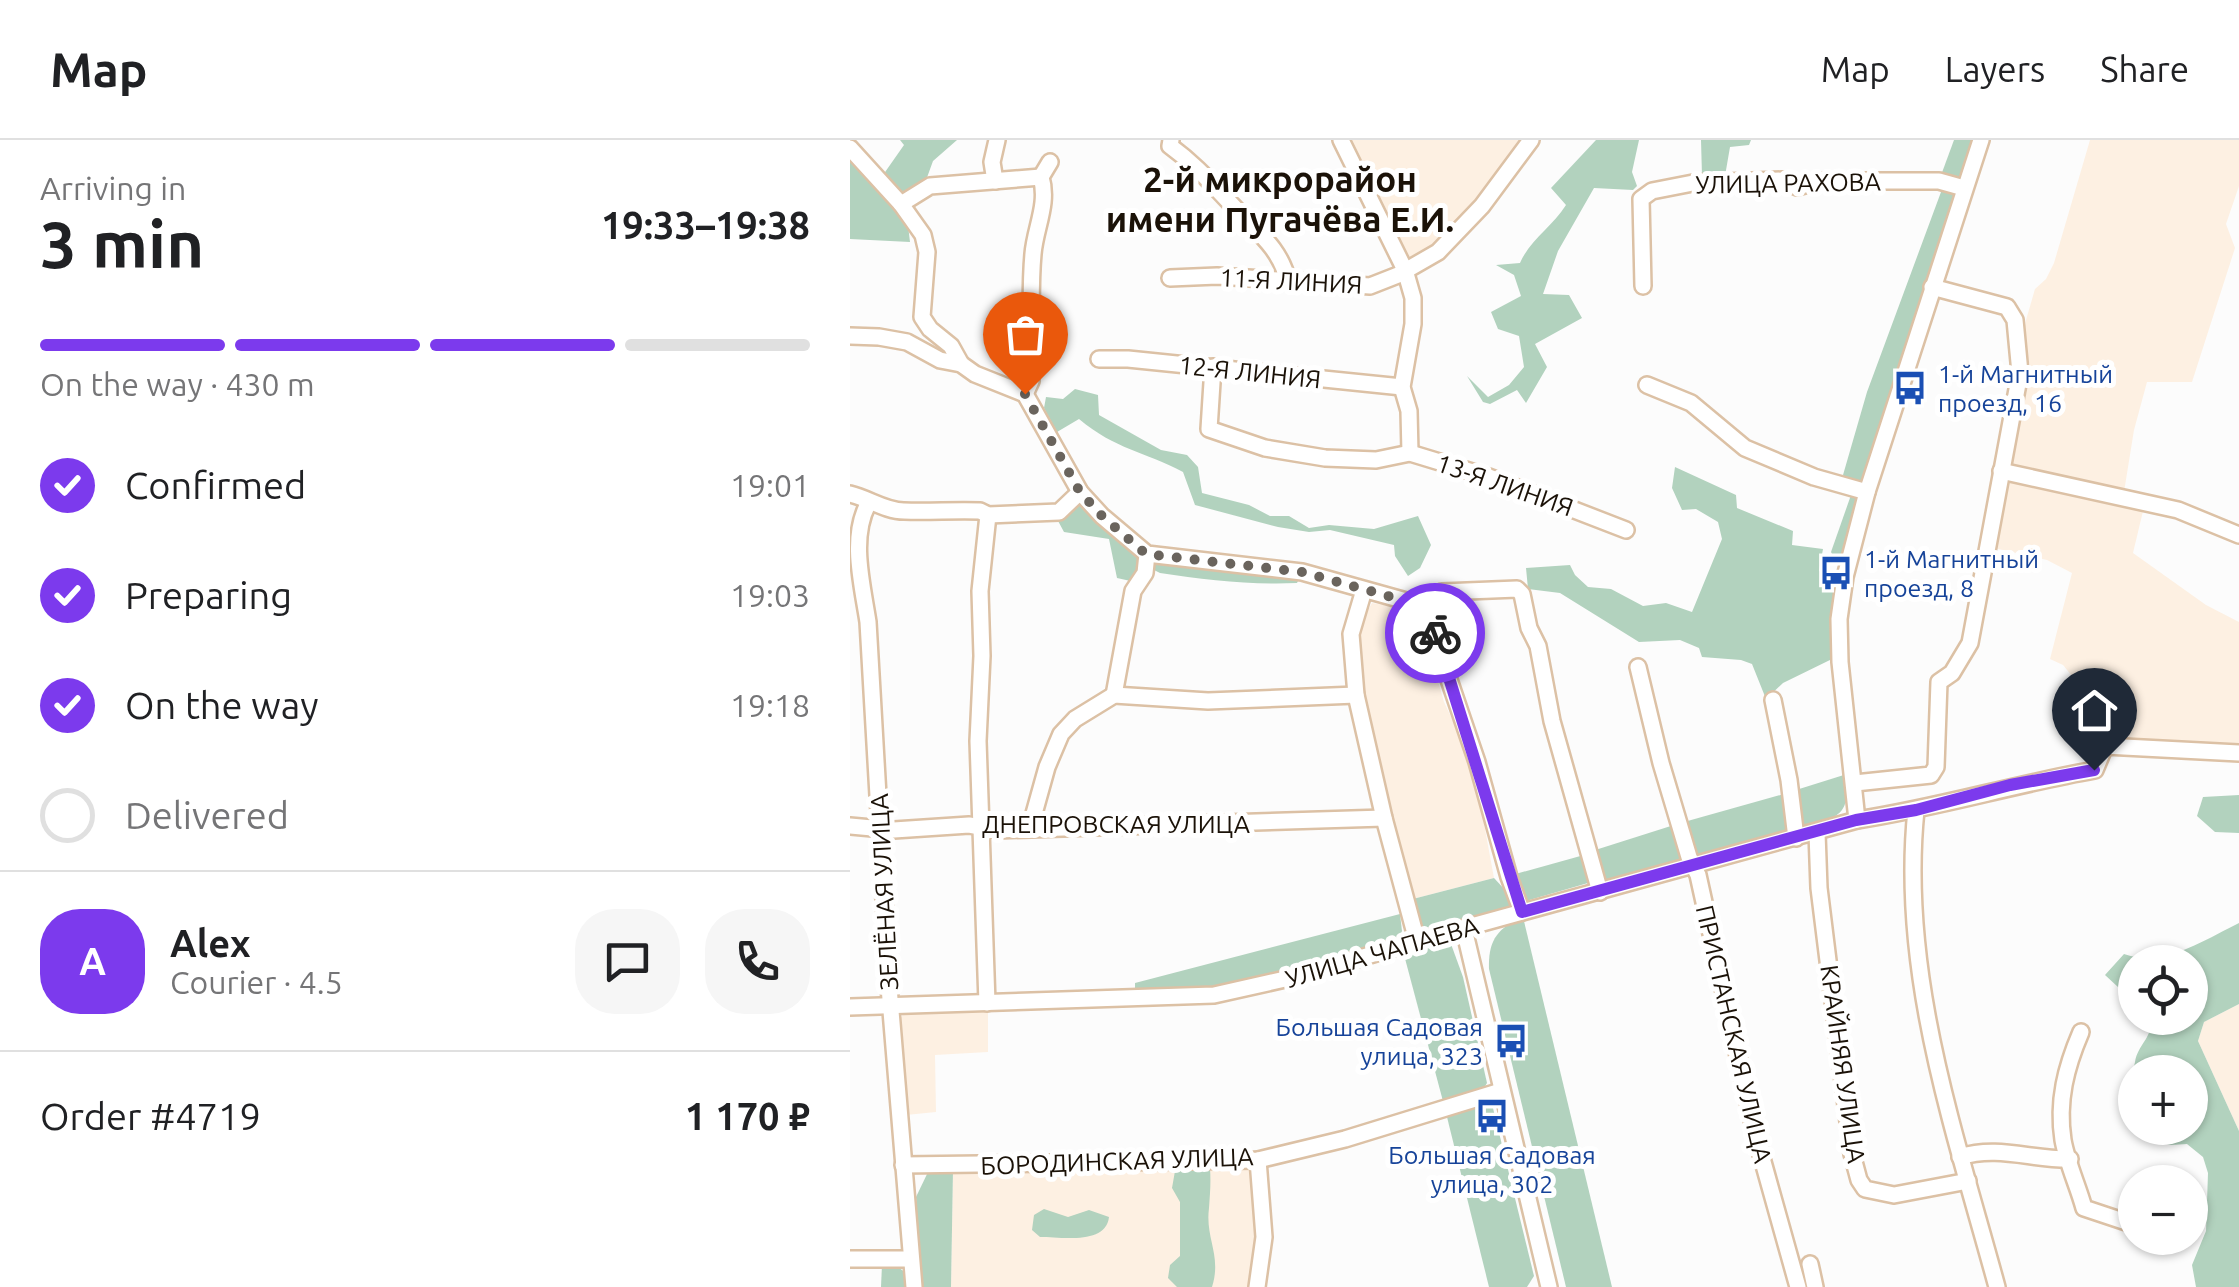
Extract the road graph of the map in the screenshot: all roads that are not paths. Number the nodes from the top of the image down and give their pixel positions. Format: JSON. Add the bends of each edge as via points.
{"nodes":[{"id":1,"x":998,"y":140,"type":"edge"},
{"id":2,"x":1341,"y":140,"type":"edge"},
{"id":3,"x":1531,"y":140,"type":"edge"},
{"id":4,"x":1980,"y":140,"type":"edge"},
{"id":5,"x":1171,"y":143,"type":"edge"},
{"id":6,"x":850,"y":148,"type":"edge"},
{"id":7,"x":1050,"y":162,"type":"dead end"},
{"id":8,"x":1040,"y":177,"type":"junction"},
{"id":9,"x":995,"y":181,"type":"junction"},
{"id":10,"x":1964,"y":188,"type":"junction"},
{"id":11,"x":897,"y":200,"type":"junction"},
{"id":12,"x":1405,"y":270,"type":"junction"},
{"id":13,"x":1170,"y":278,"type":"dead end"},
{"id":14,"x":1288,"y":282,"type":"junction"},
{"id":15,"x":1643,"y":286,"type":"dead end"},
{"id":16,"x":1932,"y":288,"type":"junction"},
{"id":17,"x":850,"y":336,"type":"edge"},
{"id":18,"x":1099,"y":359,"type":"dead end"},
{"id":19,"x":961,"y":364,"type":"junction"},
{"id":20,"x":1213,"y":367,"type":"junction"},
{"id":21,"x":1647,"y":385,"type":"dead end"},
{"id":22,"x":1402,"y":387,"type":"junction"},
{"id":23,"x":1025,"y":394,"type":"junction"},
{"id":24,"x":1410,"y":453,"type":"junction"},
{"id":25,"x":2001,"y":471,"type":"junction"},
{"id":26,"x":1080,"y":492,"type":"junction"},
{"id":27,"x":1867,"y":492,"type":"junction"},
{"id":28,"x":850,"y":494,"type":"edge"},
{"id":29,"x":868,"y":504,"type":"junction"},
{"id":30,"x":988,"y":516,"type":"junction"},
{"id":31,"x":1626,"y":530,"type":"dead end"},
{"id":32,"x":2239,"y":535,"type":"edge"},
{"id":33,"x":1146,"y":554,"type":"junction"},
{"id":34,"x":1364,"y":590,"type":"junction"},
{"id":35,"x":856,"y":596,"type":"edge"},
{"id":36,"x":1424,"y":606,"type":"junction"},
{"id":37,"x":1638,"y":667,"type":"dead end"},
{"id":38,"x":1114,"y":695,"type":"junction"},
{"id":39,"x":1356,"y":695,"type":"junction"},
{"id":40,"x":1773,"y":700,"type":"dead end"},
{"id":41,"x":2239,"y":753,"type":"edge"},
{"id":42,"x":1854,"y":783,"type":"junction"},
{"id":43,"x":1916,"y":810,"type":"junction"},
{"id":44,"x":1384,"y":818,"type":"junction"},
{"id":45,"x":1856,"y":820,"type":"junction"},
{"id":46,"x":850,"y":826,"type":"edge"},
{"id":47,"x":982,"y":828,"type":"junction"},
{"id":48,"x":1030,"y":828,"type":"junction"},
{"id":49,"x":880,"y":829,"type":"junction"},
{"id":50,"x":1818,"y":833,"type":"junction"},
{"id":51,"x":1796,"y":838,"type":"junction"},
{"id":52,"x":1693,"y":866,"type":"junction"},
{"id":53,"x":1600,"y":892,"type":"junction"},
{"id":54,"x":1522,"y":912,"type":"junction"},
{"id":55,"x":1464,"y":929,"type":"junction"},
{"id":56,"x":1417,"y":940,"type":"junction"},
{"id":57,"x":987,"y":1003,"type":"junction"},
{"id":58,"x":850,"y":1006,"type":"edge"},
{"id":59,"x":890,"y":1006,"type":"junction"},
{"id":60,"x":2080,"y":1032,"type":"dead end"},
{"id":61,"x":1502,"y":1090,"type":"junction"},
{"id":62,"x":1960,"y":1157,"type":"junction"},
{"id":63,"x":2070,"y":1159,"type":"junction"},
{"id":64,"x":1258,"y":1160,"type":"junction"},
{"id":65,"x":903,"y":1165,"type":"junction"},
{"id":66,"x":1968,"y":1181,"type":"junction"},
{"id":67,"x":2118,"y":1219,"type":"edge"},
{"id":68,"x":850,"y":1259,"type":"edge"},
{"id":69,"x":911,"y":1259,"type":"junction"},
{"id":70,"x":1810,"y":1264,"type":"dead end"},
{"id":71,"x":914,"y":1287,"type":"edge"},
{"id":72,"x":1256,"y":1287,"type":"edge"},
{"id":73,"x":1548,"y":1287,"type":"edge"},
{"id":74,"x":1798,"y":1287,"type":"edge"},
{"id":75,"x":1815,"y":1287,"type":"edge"},
{"id":76,"x":1997,"y":1287,"type":"edge"}],
"edges":[{"from":1,"to":9,"type":"street"},
{"from":2,"to":12,"type":"street"},
{"from":3,"to":12,"type":"street","name":"11-Я ЛИНИЯ","via":[[1438,252]]},
{"from":4,"to":10,"type":"street"},
{"from":5,"to":14,"type":"street","via":[[1260,232],[1284,263]]},
{"from":6,"to":11,"type":"street"},
{"from":7,"to":8,"type":"street"},
{"from":8,"to":9,"type":"street"},
{"from":8,"to":23,"type":"street","via":[[1031,381]]},
{"from":9,"to":11,"type":"street","via":[[930,186]]},
{"from":10,"to":15,"type":"street","name":"УЛИЦА РАХОВА","via":[[1939,181],[1820,181],[1797,187],[1782,180],[1693,183],[1652,192],[1641,198]]},
{"from":10,"to":16,"type":"street"},
{"from":11,"to":19,"type":"street","via":[[923,235],[927,252],[922,317]]},
{"from":12,"to":14,"type":"street","name":"11-Я ЛИНИЯ","via":[[1370,286]]},
{"from":12,"to":22,"type":"street","via":[[1414,324]]},
{"from":13,"to":14,"type":"street","name":"11-Я ЛИНИЯ"},
{"from":16,"to":25,"type":"street","via":[[2007,307],[2015,320],[2020,373]]},
{"from":16,"to":27,"type":"street"},
{"from":17,"to":19,"type":"street","via":[[907,342]]},
{"from":18,"to":20,"type":"street","name":"12-Я ЛИНИЯ"},
{"from":19,"to":23,"type":"street"},
{"from":20,"to":22,"type":"street","name":"12-Я ЛИНИЯ"},
{"from":20,"to":24,"type":"street","name":"13-Я ЛИНИЯ","via":[[1209,429],[1325,458]]},
{"from":21,"to":27,"type":"street","via":[[1691,403],[1745,448]]},
{"from":22,"to":24,"type":"street"},
{"from":23,"to":26,"type":"street"},
{"from":24,"to":31,"type":"street","name":"13-Я ЛИНИЯ"},
{"from":25,"to":32,"type":"street","via":[[2178,510]]},
{"from":25,"to":42,"type":"street","via":[[1970,643],[1939,682],[1936,767],[1931,775]]},
{"from":26,"to":30,"type":"street","via":[[1059,512]]},
{"from":26,"to":33,"type":"street"},
{"from":27,"to":42,"type":"street","via":[[1840,619]]},
{"from":28,"to":29,"type":"street"},
{"from":29,"to":30,"type":"street"},
{"from":29,"to":35,"type":"street","name":"ЗЕЛЁНАЯ УЛИЦА","via":[[852,534]]},
{"from":30,"to":47,"type":"street","via":[[980,591]]},
{"from":33,"to":34,"type":"street","via":[[1302,572]]},
{"from":33,"to":38,"type":"street"},
{"from":34,"to":36,"type":"street"},
{"from":34,"to":39,"type":"street","via":[[1351,634]]},
{"from":35,"to":49,"type":"street","name":"ЗЕЛЁНАЯ УЛИЦА","via":[[868,622]]},
{"from":36,"to":53,"type":"street","via":[[1442,592],[1522,594]]},
{"from":36,"to":54,"type":"street"},
{"from":37,"to":52,"type":"street","name":"ПРИСТАНСКАЯ УЛИЦА"},
{"from":38,"to":39,"type":"street","via":[[1208,702]]},
{"from":38,"to":48,"type":"street","via":[[1061,734]]},
{"from":39,"to":44,"type":"street"},
{"from":40,"to":51,"type":"street"},
{"from":41,"to":43,"type":"street","name":"УЛИЦА ЧАПАЕВА","via":[[2104,746],[2094,770]]},
{"from":42,"to":45,"type":"street"},
{"from":43,"to":45,"type":"street","name":"УЛИЦА ЧАПАЕВА"},
{"from":43,"to":62,"type":"street","via":[[1920,980]]},
{"from":44,"to":48,"type":"street","name":"ДНЕПРОВСКАЯ УЛИЦА"},
{"from":44,"to":56,"type":"street"},
{"from":45,"to":50,"type":"street","name":"УЛИЦА ЧАПАЕВА"},
{"from":46,"to":49,"type":"street","name":"ДНЕПРОВСКАЯ УЛИЦА"},
{"from":47,"to":48,"type":"street","name":"ДНЕПРОВСКАЯ УЛИЦА"},
{"from":47,"to":49,"type":"street","name":"ДНЕПРОВСКАЯ УЛИЦА"},
{"from":47,"to":57,"type":"street"},
{"from":49,"to":59,"type":"street","name":"ЗЕЛЁНАЯ УЛИЦА"},
{"from":50,"to":51,"type":"street","name":"УЛИЦА ЧАПАЕВА"},
{"from":50,"to":66,"type":"street","name":"КРАЙНЯЯ УЛИЦА","via":[[1819,888],[1859,1180],[1865,1189],[1894,1194]]},
{"from":51,"to":52,"type":"street","name":"УЛИЦА ЧАПАЕВА"},
{"from":52,"to":53,"type":"street","name":"УЛИЦА ЧАПАЕВА"},
{"from":52,"to":74,"type":"street","name":"ПРИСТАНСКАЯ УЛИЦА","via":[[1754,1133]]},
{"from":53,"to":54,"type":"street","name":"УЛИЦА ЧАПАЕВА"},
{"from":54,"to":55,"type":"street","name":"УЛИЦА ЧАПАЕВА"},
{"from":55,"to":56,"type":"street","name":"УЛИЦА ЧАПАЕВА"},
{"from":55,"to":61,"type":"street"},
{"from":56,"to":57,"type":"street","name":"УЛИЦА ЧАПАЕВА","via":[[1214,995]]},
{"from":57,"to":59,"type":"street","name":"УЛИЦА ЧАПАЕВА"},
{"from":58,"to":59,"type":"street","name":"УЛИЦА ЧАПАЕВА"},
{"from":59,"to":65,"type":"street","name":"ЗЕЛЁНАЯ УЛИЦА"},
{"from":60,"to":63,"type":"street","via":[[2061,1106]]},
{"from":61,"to":64,"type":"street","name":"БОРОДИНСКАЯ УЛИЦА"},
{"from":61,"to":73,"type":"street"},
{"from":62,"to":63,"type":"street","via":[[1997,1150]]},
{"from":62,"to":66,"type":"street"},
{"from":63,"to":67,"type":"street","via":[[2084,1208]]},
{"from":64,"to":65,"type":"street","name":"БОРОДИНСКАЯ УЛИЦА"},
{"from":64,"to":72,"type":"street","via":[[1264,1237]]},
{"from":65,"to":69,"type":"street","name":"ЗЕЛЁНАЯ УЛИЦА"},
{"from":66,"to":76,"type":"street"},
{"from":68,"to":69,"type":"street"},
{"from":69,"to":71,"type":"street","name":"ЗЕЛЁНАЯ УЛИЦА"},
{"from":70,"to":75,"type":"street"}]}
